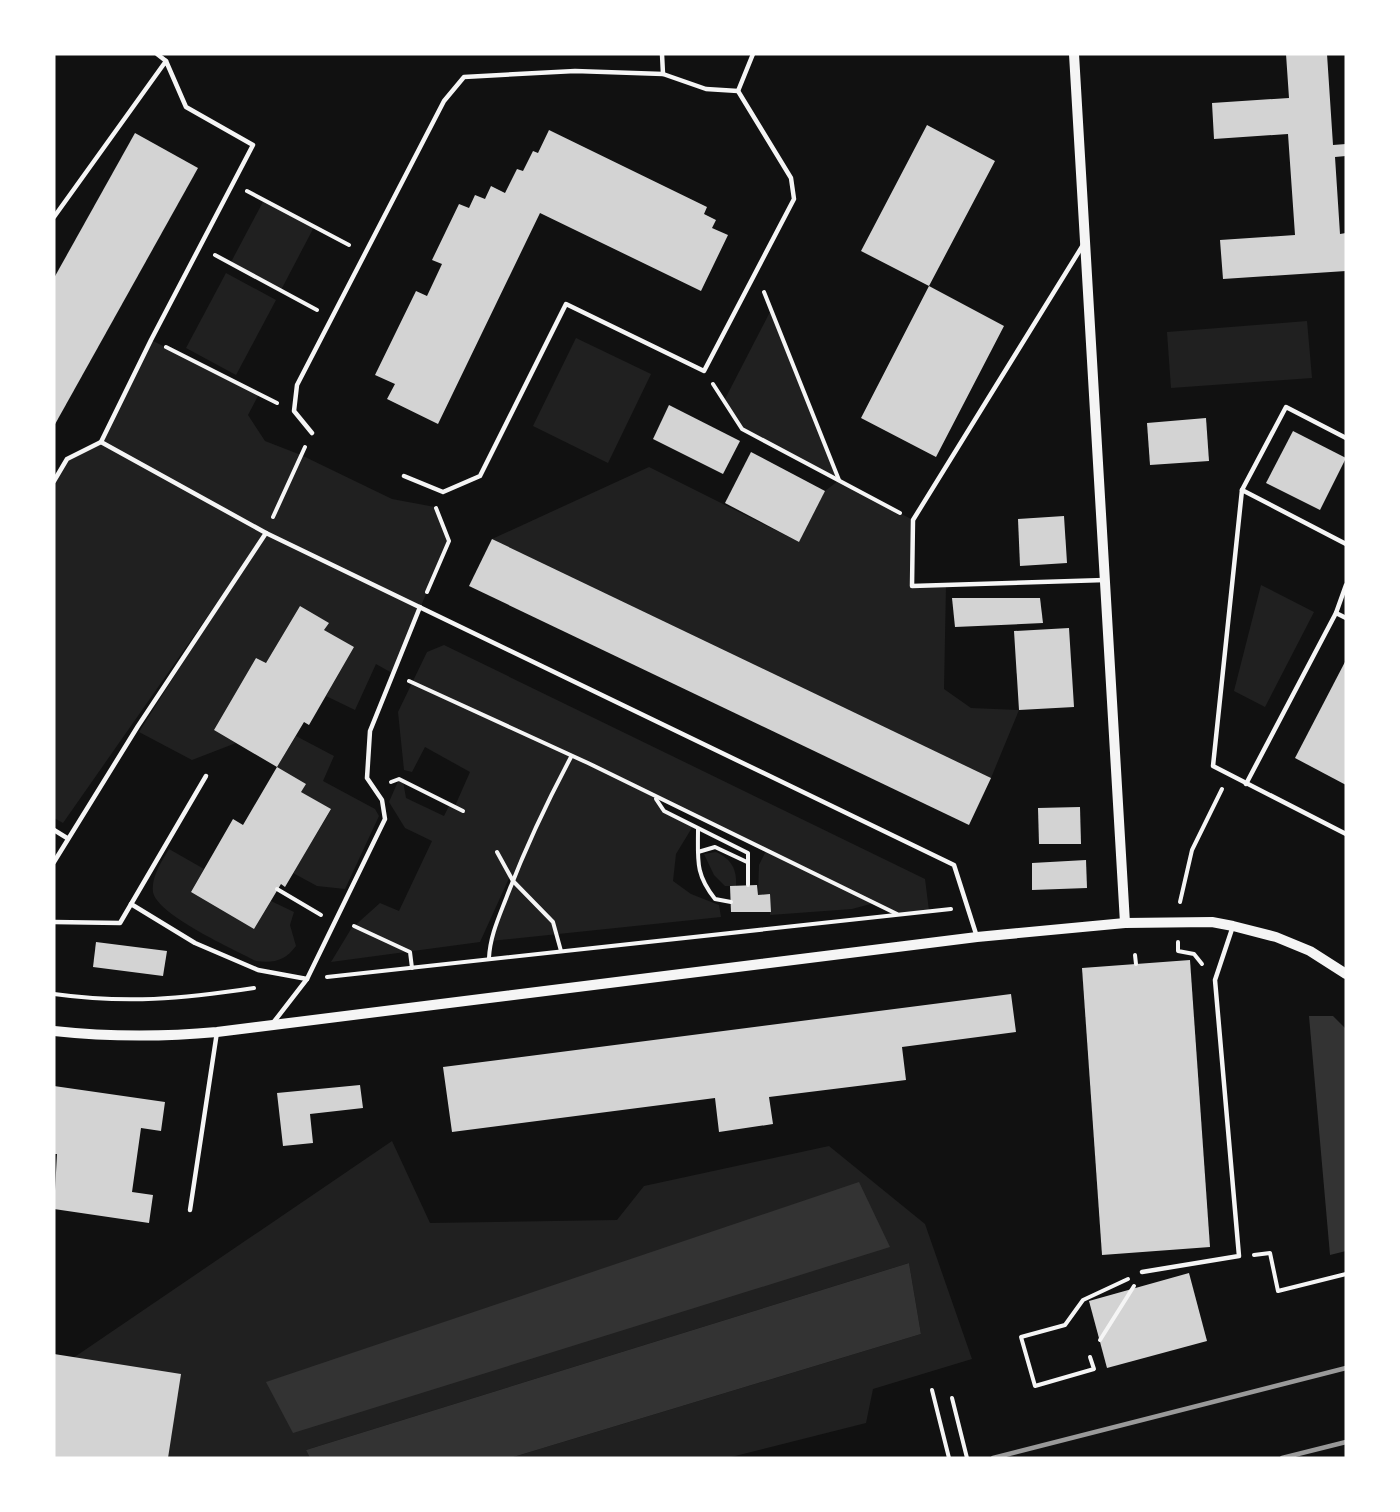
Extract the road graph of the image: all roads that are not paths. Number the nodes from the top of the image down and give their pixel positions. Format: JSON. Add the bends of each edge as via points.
{"nodes":[{"id":1,"x":157,"y":54,"type":"edge"},
{"id":2,"x":662,"y":54,"type":"edge"},
{"id":3,"x":753,"y":54,"type":"edge"},
{"id":4,"x":1074,"y":54,"type":"edge"},
{"id":5,"x":166,"y":61,"type":"junction"},
{"id":6,"x":663,"y":74,"type":"junction"},
{"id":7,"x":738,"y":91,"type":"junction"},
{"id":8,"x":54,"y":217,"type":"edge"},
{"id":9,"x":1085,"y":241,"type":"junction"},
{"id":10,"x":312,"y":433,"type":"dead end"},
{"id":11,"x":1346,"y":438,"type":"edge"},
{"id":12,"x":101,"y":442,"type":"junction"},
{"id":13,"x":404,"y":476,"type":"dead end"},
{"id":14,"x":54,"y":481,"type":"edge"},
{"id":15,"x":1242,"y":490,"type":"junction"},
{"id":16,"x":266,"y":533,"type":"junction"},
{"id":17,"x":1346,"y":544,"type":"edge"},
{"id":18,"x":1105,"y":580,"type":"junction"},
{"id":19,"x":1346,"y":585,"type":"edge"},
{"id":20,"x":420,"y":607,"type":"junction"},
{"id":21,"x":1336,"y":613,"type":"junction"},
{"id":22,"x":1346,"y":618,"type":"edge"},
{"id":23,"x":206,"y":776,"type":"dead end"},
{"id":24,"x":1246,"y":784,"type":"junction"},
{"id":25,"x":54,"y":830,"type":"edge"},
{"id":26,"x":1346,"y":834,"type":"edge"},
{"id":27,"x":67,"y":838,"type":"junction"},
{"id":28,"x":54,"y":862,"type":"edge"},
{"id":29,"x":132,"y":904,"type":"junction"},
{"id":30,"x":54,"y":922,"type":"edge"},
{"id":31,"x":1125,"y":923,"type":"junction"},
{"id":32,"x":1233,"y":926,"type":"junction"},
{"id":33,"x":977,"y":937,"type":"junction"},
{"id":34,"x":1346,"y":974,"type":"edge"},
{"id":35,"x":307,"y":980,"type":"junction"},
{"id":36,"x":271,"y":1025,"type":"junction"},
{"id":37,"x":54,"y":1031,"type":"edge"},
{"id":38,"x":217,"y":1032,"type":"junction"},
{"id":39,"x":190,"y":1210,"type":"dead end"},
{"id":40,"x":1142,"y":1272,"type":"road end"}],
"edges":[{"from":1,"to":5,"type":"lane"},
{"from":2,"to":6,"type":"lane"},
{"from":3,"to":7,"type":"lane"},
{"from":4,"to":9,"type":"street"},
{"from":5,"to":8,"type":"lane"},
{"from":5,"to":12,"type":"lane","via":[[186,107],[253,145]]},
{"from":6,"to":7,"type":"lane","via":[[706,89]]},
{"from":6,"to":10,"type":"lane","via":[[576,72],[464,77],[444,101],[297,385],[294,411]]},
{"from":7,"to":13,"type":"lane","via":[[791,178],[794,199],[704,371],[566,304],[480,476],[443,492]]},
{"from":9,"to":18,"type":"street"},
{"from":9,"to":18,"type":"lane","via":[[913,520],[912,586]]},
{"from":11,"to":15,"type":"lane","via":[[1286,407]]},
{"from":12,"to":14,"type":"lane","via":[[68,459]]},
{"from":12,"to":16,"type":"lane"},
{"from":15,"to":17,"type":"lane"},
{"from":15,"to":24,"type":"lane","via":[[1213,766]]},
{"from":16,"to":20,"type":"lane"},
{"from":16,"to":27,"type":"lane"},
{"from":18,"to":31,"type":"street"},
{"from":19,"to":21,"type":"lane"},
{"from":20,"to":33,"type":"lane","via":[[954,865]]},
{"from":20,"to":35,"type":"lane","via":[[370,731],[366,778],[382,800],[385,819]]},
{"from":21,"to":22,"type":"lane"},
{"from":21,"to":24,"type":"lane"},
{"from":23,"to":29,"type":"lane"},
{"from":24,"to":26,"type":"lane"},
{"from":25,"to":27,"type":"lane"},
{"from":27,"to":28,"type":"lane"},
{"from":29,"to":30,"type":"lane","via":[[120,923]]},
{"from":29,"to":35,"type":"lane","via":[[195,943],[258,970]]},
{"from":31,"to":32,"type":"street","via":[[1212,921]]},
{"from":31,"to":33,"type":"street"},
{"from":32,"to":34,"type":"street","via":[[1310,951]]},
{"from":32,"to":40,"type":"lane","via":[[1215,980],[1239,1256]]},
{"from":33,"to":36,"type":"street"},
{"from":35,"to":36,"type":"lane"},
{"from":36,"to":38,"type":"street"},
{"from":37,"to":38,"type":"street","via":[[107,1037]]},
{"from":38,"to":39,"type":"lane"}]}
